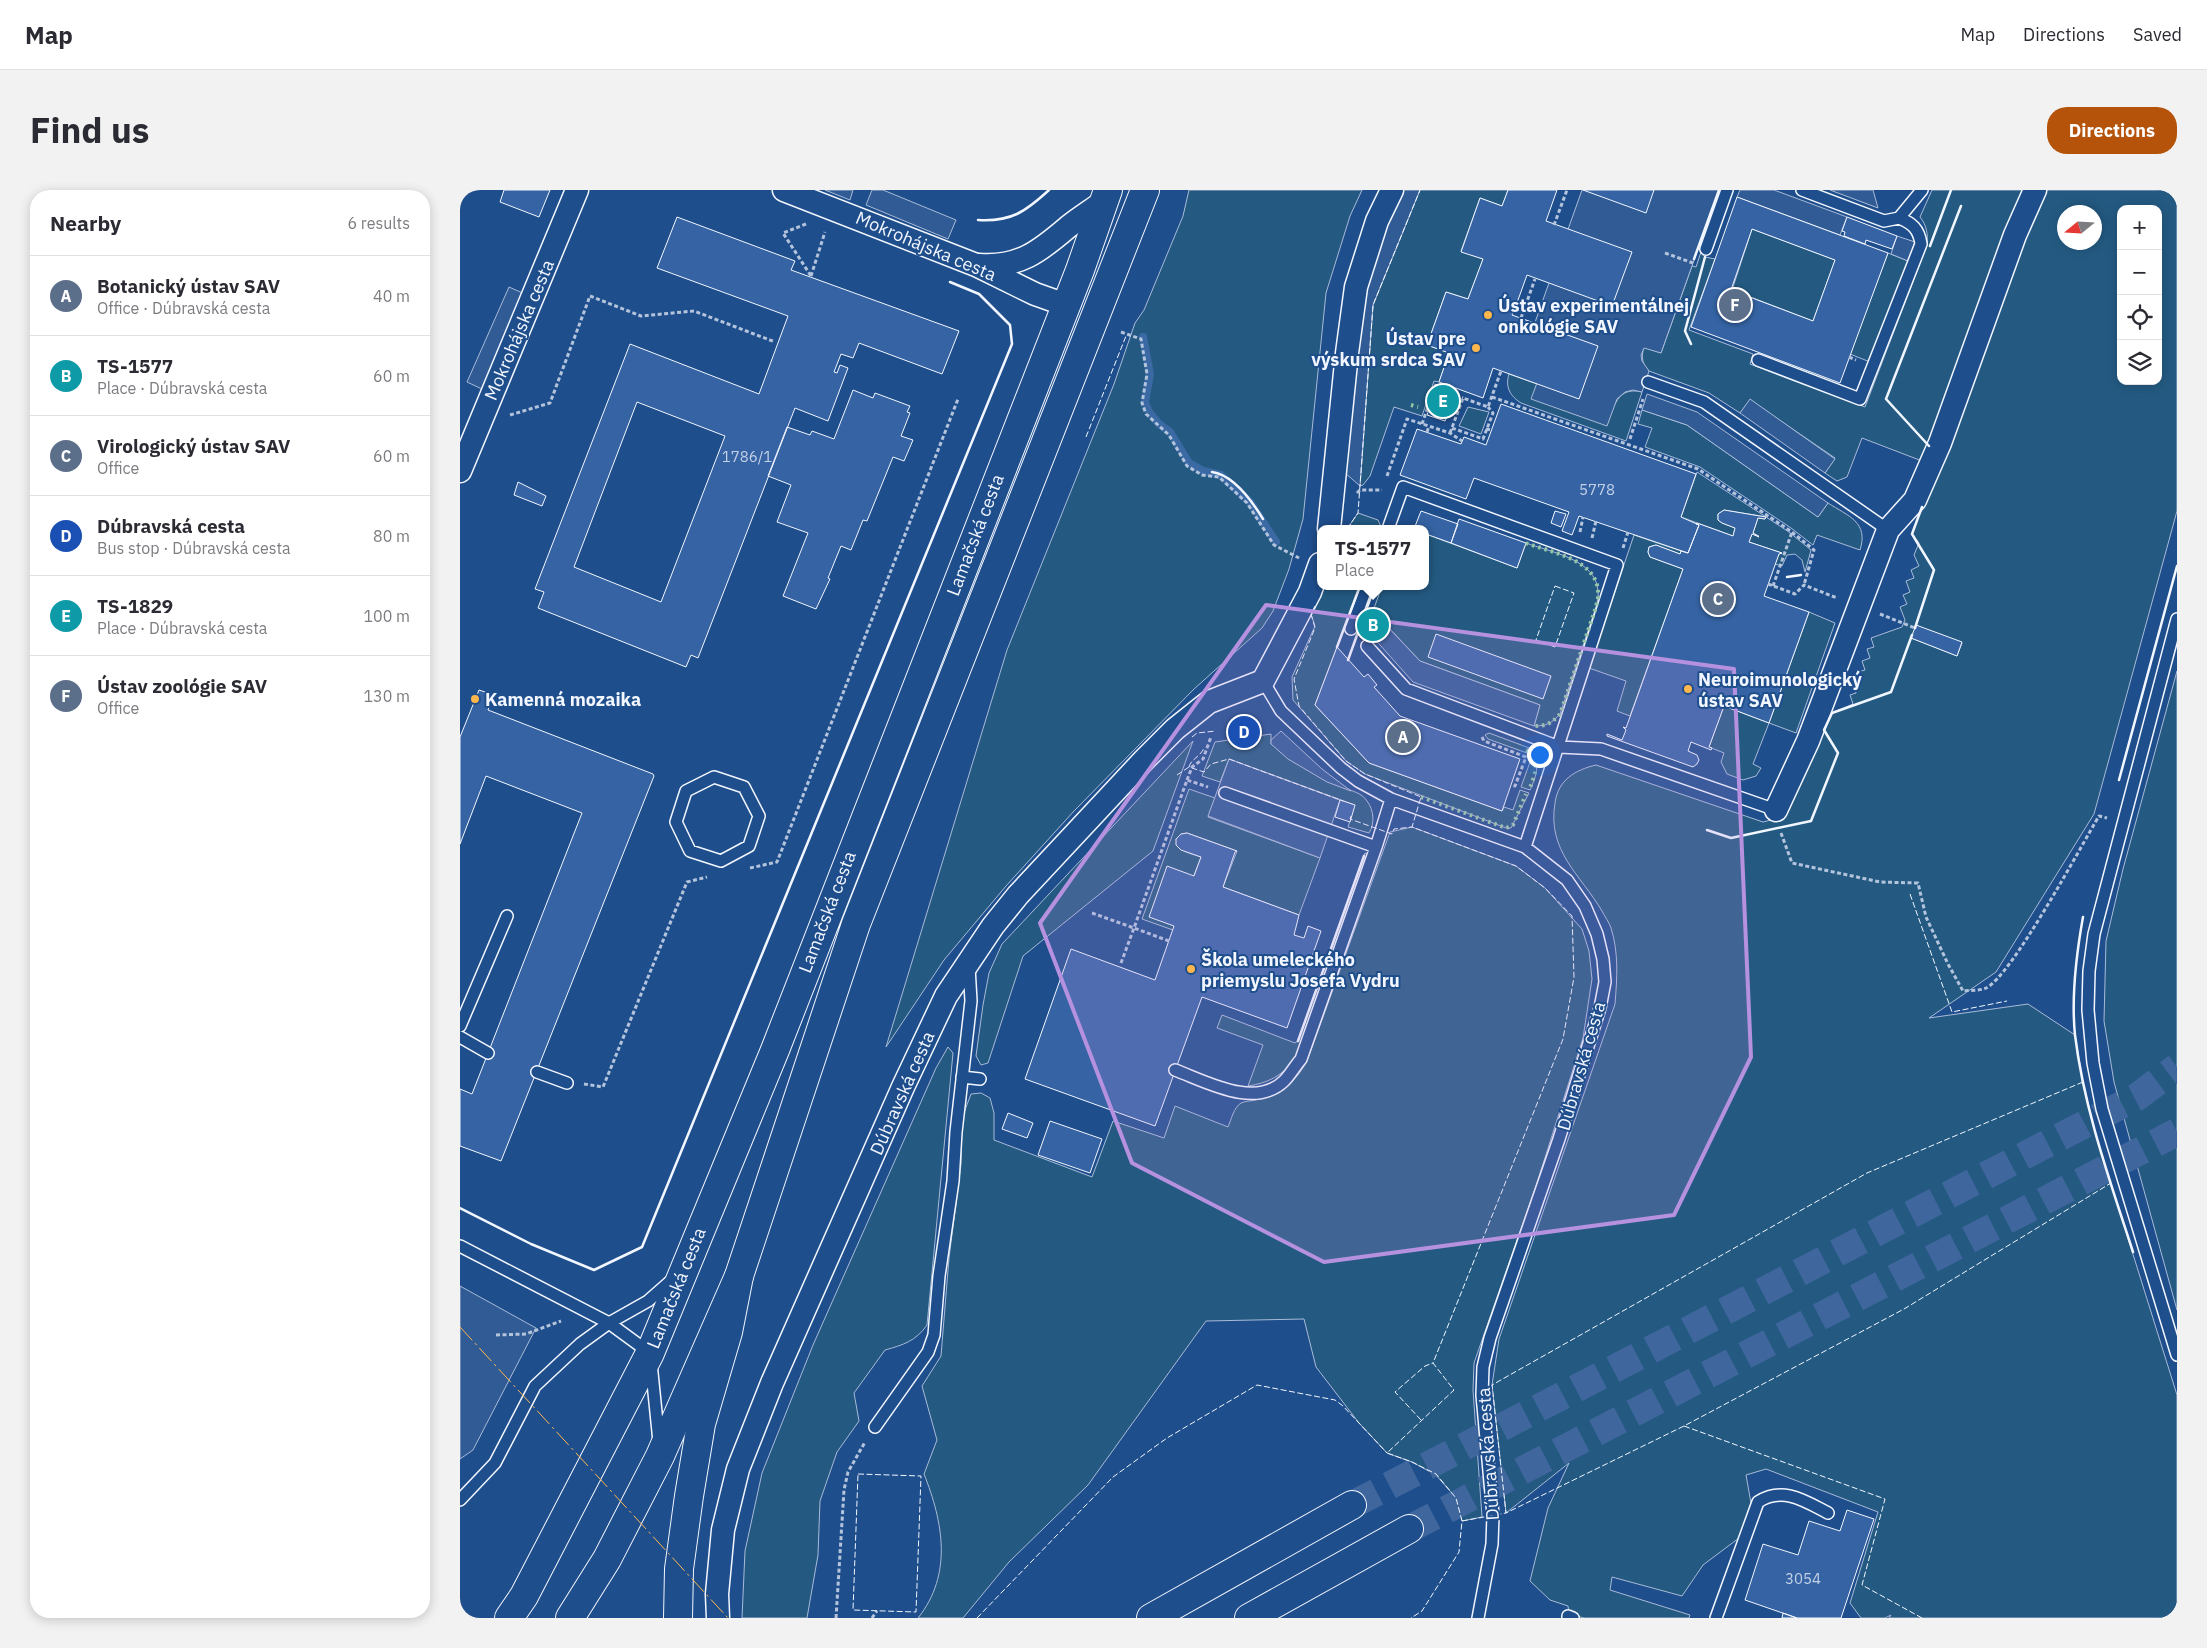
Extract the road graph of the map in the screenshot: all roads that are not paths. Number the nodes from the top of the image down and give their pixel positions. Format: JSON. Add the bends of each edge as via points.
{"nodes":[{"id":1,"x":577,"y":190,"type":"edge"},
{"id":2,"x":784,"y":190,"type":"edge"},
{"id":3,"x":1145,"y":190,"type":"edge"},
{"id":4,"x":1392,"y":190,"type":"edge"},
{"id":5,"x":1727,"y":190,"type":"edge"},
{"id":6,"x":1802,"y":190,"type":"edge"},
{"id":7,"x":1922,"y":190,"type":"edge"},
{"id":8,"x":2035,"y":190,"type":"edge"},
{"id":9,"x":1105,"y":196,"type":"edge"},
{"id":10,"x":1899,"y":218,"type":"junction"},
{"id":11,"x":1706,"y":249,"type":"dead end"},
{"id":12,"x":976,"y":265,"type":"junction"},
{"id":13,"x":1102,"y":300,"type":"junction"},
{"id":14,"x":1066,"y":305,"type":"junction"},
{"id":15,"x":1758,"y":360,"type":"dead end"},
{"id":16,"x":1648,"y":382,"type":"dead end"},
{"id":17,"x":460,"y":471,"type":"edge"},
{"id":18,"x":1329,"y":525,"type":"edge"},
{"id":19,"x":1389,"y":525,"type":"edge"},
{"id":20,"x":1888,"y":530,"type":"junction"},
{"id":21,"x":1317,"y":572,"type":"edge"},
{"id":22,"x":1366,"y":590,"type":"edge"},
{"id":23,"x":2177,"y":619,"type":"edge"},
{"id":24,"x":1351,"y":629,"type":"dead end"},
{"id":25,"x":1367,"y":646,"type":"dead end"},
{"id":26,"x":1264,"y":681,"type":"junction"},
{"id":27,"x":1559,"y":747,"type":"junction"},
{"id":28,"x":1225,"y":793,"type":"road end"},
{"id":29,"x":1391,"y":799,"type":"junction"},
{"id":30,"x":1778,"y":818,"type":"joint"},
{"id":31,"x":1376,"y":847,"type":"junction"},
{"id":32,"x":1525,"y":847,"type":"junction"},
{"id":33,"x":690,"y":851,"type":"joint"},
{"id":34,"x":507,"y":916,"type":"dead end"},
{"id":35,"x":969,"y":960,"type":"junction"},
{"id":36,"x":460,"y":1026,"type":"edge"},
{"id":37,"x":460,"y":1037,"type":"edge"},
{"id":38,"x":488,"y":1053,"type":"dead end"},
{"id":39,"x":1175,"y":1070,"type":"dead end"},
{"id":40,"x":538,"y":1072,"type":"dead end"},
{"id":41,"x":962,"y":1077,"type":"junction"},
{"id":42,"x":980,"y":1079,"type":"dead end"},
{"id":43,"x":567,"y":1082,"type":"road end"},
{"id":44,"x":460,"y":1246,"type":"edge"},
{"id":45,"x":683,"y":1270,"type":"junction"},
{"id":46,"x":739,"y":1276,"type":"junction"},
{"id":47,"x":609,"y":1323,"type":"junction"},
{"id":48,"x":650,"y":1353,"type":"junction"},
{"id":49,"x":2177,"y":1355,"type":"edge"},
{"id":50,"x":875,"y":1427,"type":"road end"},
{"id":51,"x":660,"y":1456,"type":"junction"},
{"id":52,"x":460,"y":1500,"type":"edge"},
{"id":53,"x":1352,"y":1505,"type":"tunnel mouth"},
{"id":54,"x":1828,"y":1513,"type":"dead end"},
{"id":55,"x":1409,"y":1529,"type":"tunnel mouth"},
{"id":56,"x":509,"y":1618,"type":"edge"},
{"id":57,"x":570,"y":1618,"type":"edge"},
{"id":58,"x":678,"y":1618,"type":"edge"},
{"id":59,"x":718,"y":1618,"type":"edge"},
{"id":60,"x":1151,"y":1618,"type":"edge"},
{"id":61,"x":1248,"y":1618,"type":"edge"},
{"id":62,"x":1478,"y":1618,"type":"edge"},
{"id":63,"x":1568,"y":1618,"type":"edge"},
{"id":64,"x":1573,"y":1618,"type":"edge"},
{"id":65,"x":1716,"y":1618,"type":"edge"}],
"edges":[{"from":1,"to":17,"type":"street","name":"Mokrohájska cesta"},
{"from":2,"to":12,"type":"street","name":"Mokrohájska cesta"},
{"from":3,"to":13,"type":"main road","name":"Lamačská cesta"},
{"from":4,"to":18,"type":"street","via":[[1377,222],[1356,287]]},
{"from":5,"to":11,"type":"lane"},
{"from":6,"to":10,"type":"lane","via":[[1884,221]]},
{"from":7,"to":10,"type":"lane"},
{"from":8,"to":20,"type":"street","via":[[2015,236],[1940,443],[1915,500]]},
{"from":9,"to":12,"type":"street","via":[[1050,244],[1030,256],[998,265]]},
{"from":9,"to":14,"type":"main road","name":"Lamačská cesta"},
{"from":10,"to":15,"type":"lane","via":[[1910,222],[1919,232],[1921,244],[1860,399]]},
{"from":12,"to":14,"type":"street","name":"Mokrohájska cesta","via":[[1035,294]]},
{"from":13,"to":14,"type":"main road","via":[[1090,308]]},
{"from":13,"to":46,"type":"main road","name":"Lamačská cesta","via":[[856,924]]},
{"from":14,"to":45,"type":"main road","name":"Lamačská cesta","via":[[774,1050]]},
{"from":16,"to":20,"type":"lane","via":[[1704,402]]},
{"from":19,"to":27,"type":"lane","via":[[1403,487],[1617,565]]},
{"from":20,"to":30,"type":"street"},
{"from":21,"to":26,"type":"street"},
{"from":22,"to":24,"type":"lane"},
{"from":23,"to":49,"type":"lane","via":[[2094,934],[2088,1010],[2102,1109]]},
{"from":25,"to":27,"type":"lane","via":[[1406,689]]},
{"from":26,"to":29,"type":"lane","name":"Dúbravská cesta","via":[[1281,711],[1341,768]]},
{"from":26,"to":35,"type":"street","name":"Dúbravská cesta","via":[[1209,702],[1175,729],[1018,896]]},
{"from":27,"to":30,"type":"lane","via":[[1601,749]]},
{"from":27,"to":32,"type":"lane"},
{"from":28,"to":31,"type":"lane"},
{"from":29,"to":31,"type":"lane"},
{"from":29,"to":32,"type":"lane","name":"Dúbravská cesta"},
{"from":31,"to":39,"type":"lane","via":[[1301,1060],[1283,1082],[1259,1094],[1241,1094]]},
{"from":32,"to":62,"type":"lane","name":"Dúbravská cesta","via":[[1567,880],[1585,906],[1597,934],[1605,982],[1560,1139],[1490,1338],[1483,1367],[1482,1395],[1493,1515],[1492,1544]]},
{"from":33,"to":33,"type":"lane","via":[[721,861],[749,846],[759,816],[744,787],[714,777],[686,792],[676,822]]},
{"from":34,"to":36,"type":"lane"},
{"from":35,"to":41,"type":"lane","via":[[971,1000]]},
{"from":35,"to":59,"type":"street","name":"Dúbravská cesta","via":[[946,996],[903,1087],[772,1382],[738,1469],[723,1530]]},
{"from":37,"to":38,"type":"lane"},
{"from":40,"to":43,"type":"lane"},
{"from":41,"to":42,"type":"lane"},
{"from":41,"to":50,"type":"lane","via":[[934,1335],[928,1352]]},
{"from":44,"to":47,"type":"lane"},
{"from":45,"to":47,"type":"lane","via":[[648,1301]]},
{"from":45,"to":48,"type":"main road","name":"Lamačská cesta"},
{"from":46,"to":51,"type":"main road","name":"Lamačská cesta"},
{"from":46,"to":58,"type":"main road","via":[[728,1332],[701,1424],[680,1569]]},
{"from":47,"to":48,"type":"lane"},
{"from":47,"to":52,"type":"lane","via":[[580,1344],[535,1386],[495,1463]]},
{"from":48,"to":51,"type":"lane"},
{"from":48,"to":56,"type":"main road","name":"Lamačská cesta","via":[[524,1596]]},
{"from":51,"to":57,"type":"main road","name":"Lamačská cesta","via":[[607,1559]]},
{"from":53,"to":60,"type":"main road"},
{"from":54,"to":65,"type":"lane","via":[[1795,1496],[1767,1496],[1758,1502]]},
{"from":55,"to":61,"type":"main road"},
{"from":63,"to":64,"type":"lane"}]}
